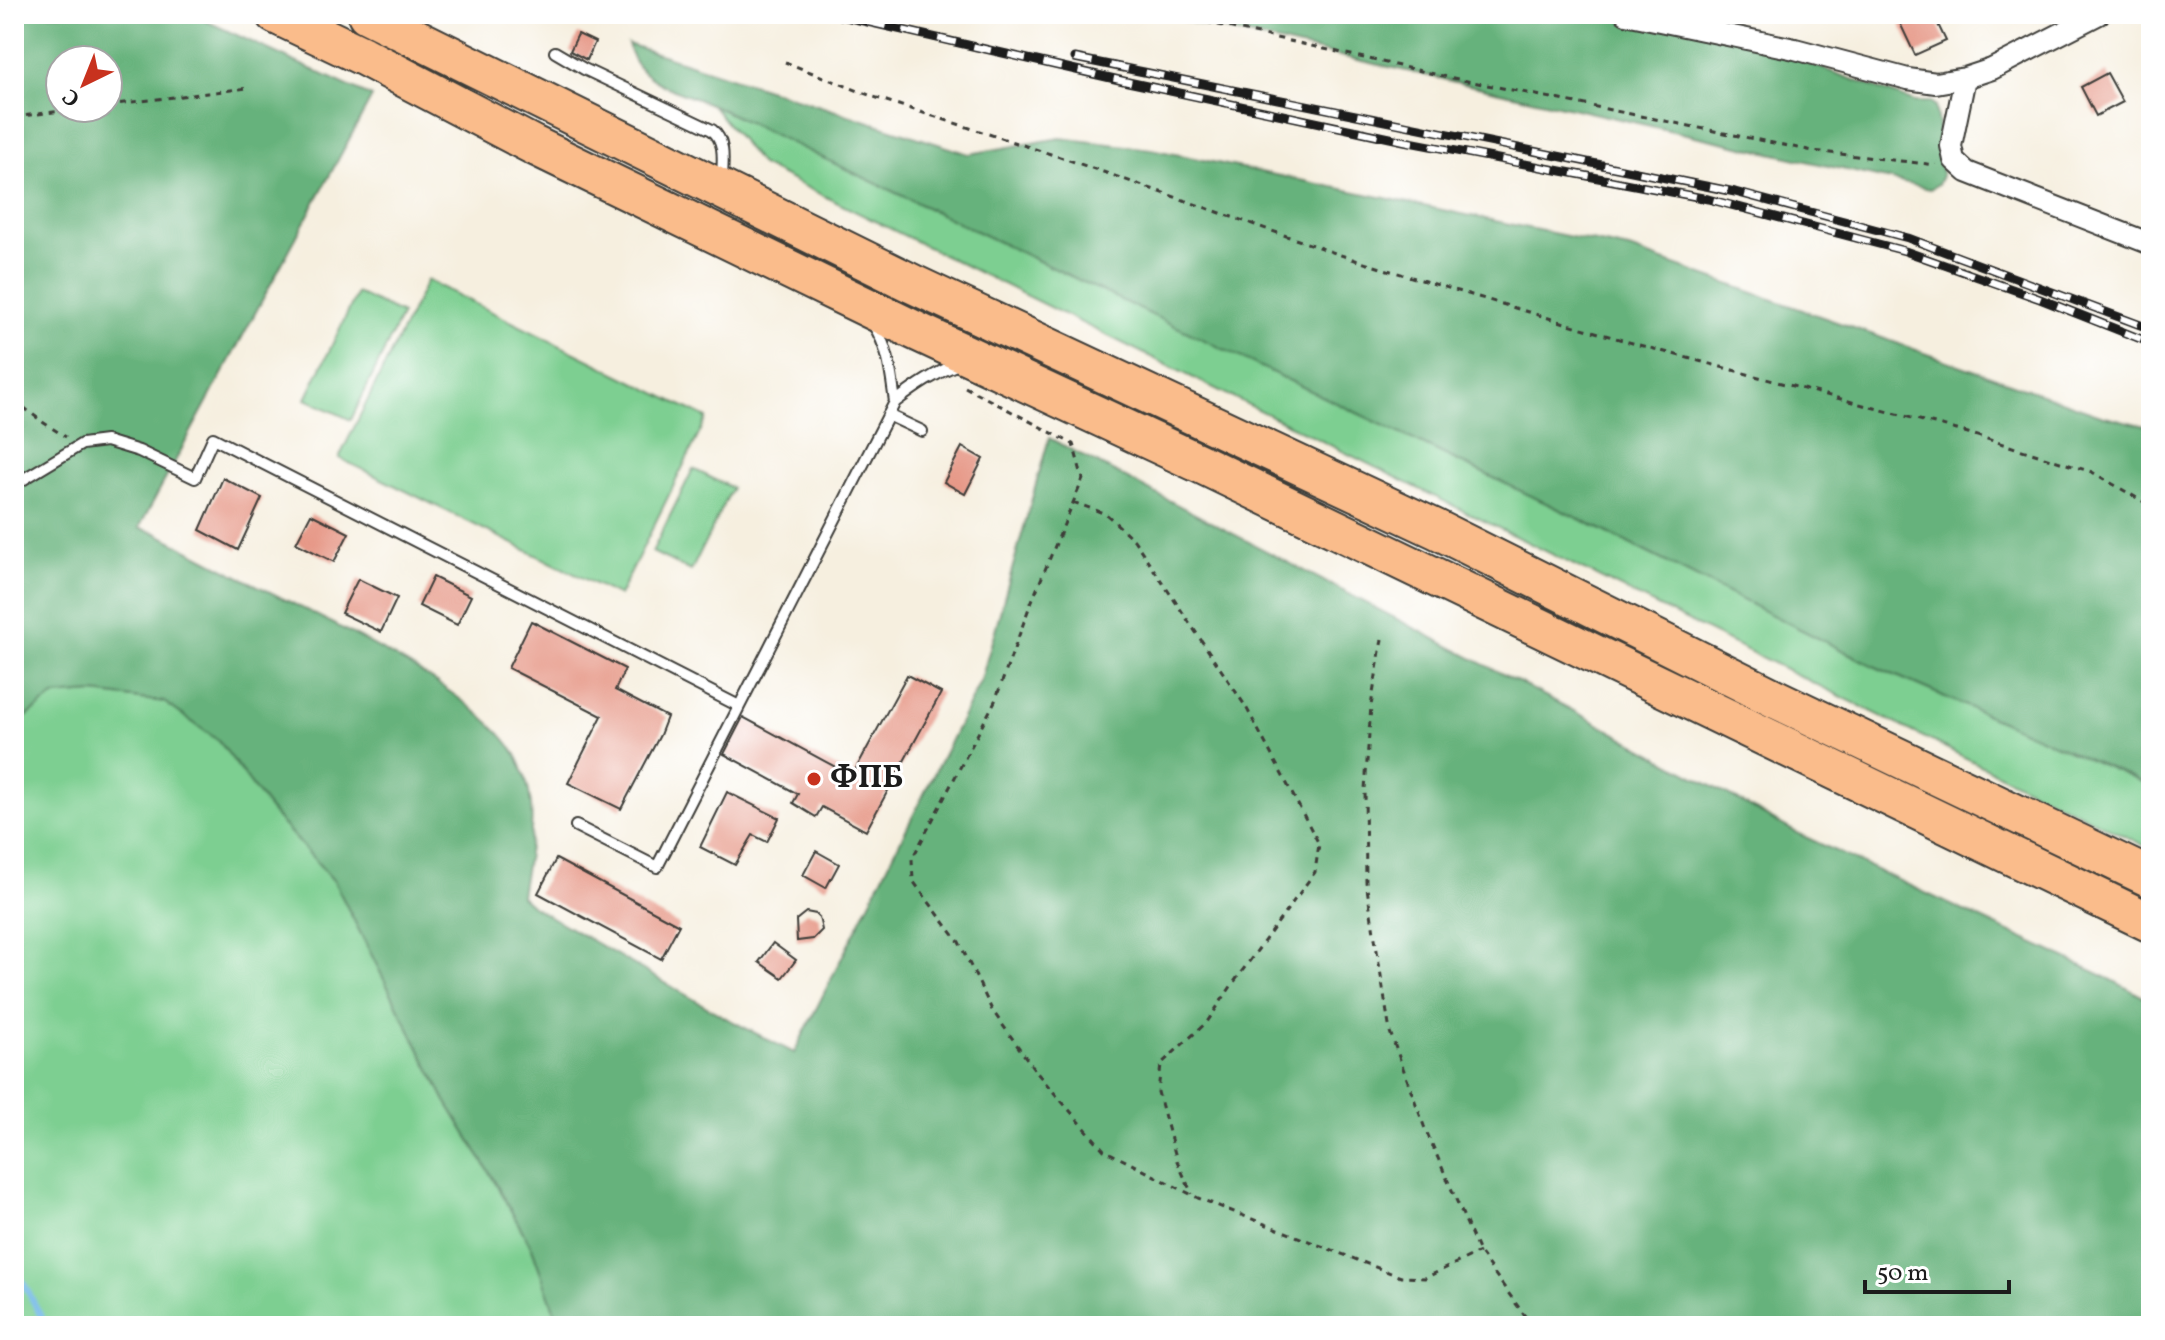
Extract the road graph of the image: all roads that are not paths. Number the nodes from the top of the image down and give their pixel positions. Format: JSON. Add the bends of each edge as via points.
{"nodes":[{"id":1,"x":275,"y":14,"type":"edge"},
{"id":2,"x":367,"y":14,"type":"edge"},
{"id":3,"x":1626,"y":14,"type":"edge"},
{"id":4,"x":2099,"y":14,"type":"edge"},
{"id":5,"x":555,"y":52,"type":"dead end"},
{"id":6,"x":1965,"y":78,"type":"junction"},
{"id":7,"x":722,"y":189,"type":"junction"},
{"id":8,"x":2151,"y":244,"type":"edge"},
{"id":9,"x":858,"y":302,"type":"junction"},
{"id":10,"x":975,"y":357,"type":"junction"},
{"id":11,"x":895,"y":402,"type":"junction"},
{"id":12,"x":888,"y":415,"type":"junction"},
{"id":13,"x":922,"y":431,"type":"dead end"},
{"id":14,"x":14,"y":485,"type":"edge"},
{"id":15,"x":739,"y":706,"type":"junction"},
{"id":16,"x":576,"y":826,"type":"dead end"},
{"id":17,"x":2151,"y":878,"type":"edge"},
{"id":18,"x":2151,"y":923,"type":"edge"}],
"edges":[{"from":1,"to":9,"type":"highway"},
{"from":2,"to":7,"type":"highway"},
{"from":3,"to":6,"type":"street","via":[[1908,79],[1936,83]]},
{"from":4,"to":6,"type":"street"},
{"from":5,"to":7,"type":"lane","via":[[721,137]]},
{"from":6,"to":8,"type":"street","via":[[1951,146],[1954,160],[1967,172]]},
{"from":7,"to":17,"type":"highway"},
{"from":9,"to":10,"type":"highway"},
{"from":9,"to":11,"type":"lane","via":[[885,346]]},
{"from":10,"to":11,"type":"lane","via":[[936,373]]},
{"from":10,"to":18,"type":"highway"},
{"from":11,"to":12,"type":"lane"},
{"from":12,"to":13,"type":"lane"},
{"from":12,"to":15,"type":"lane"},
{"from":14,"to":15,"type":"lane","via":[[82,444],[106,441],[195,478],[213,438]]},
{"from":15,"to":16,"type":"lane","via":[[657,867]]}]}
